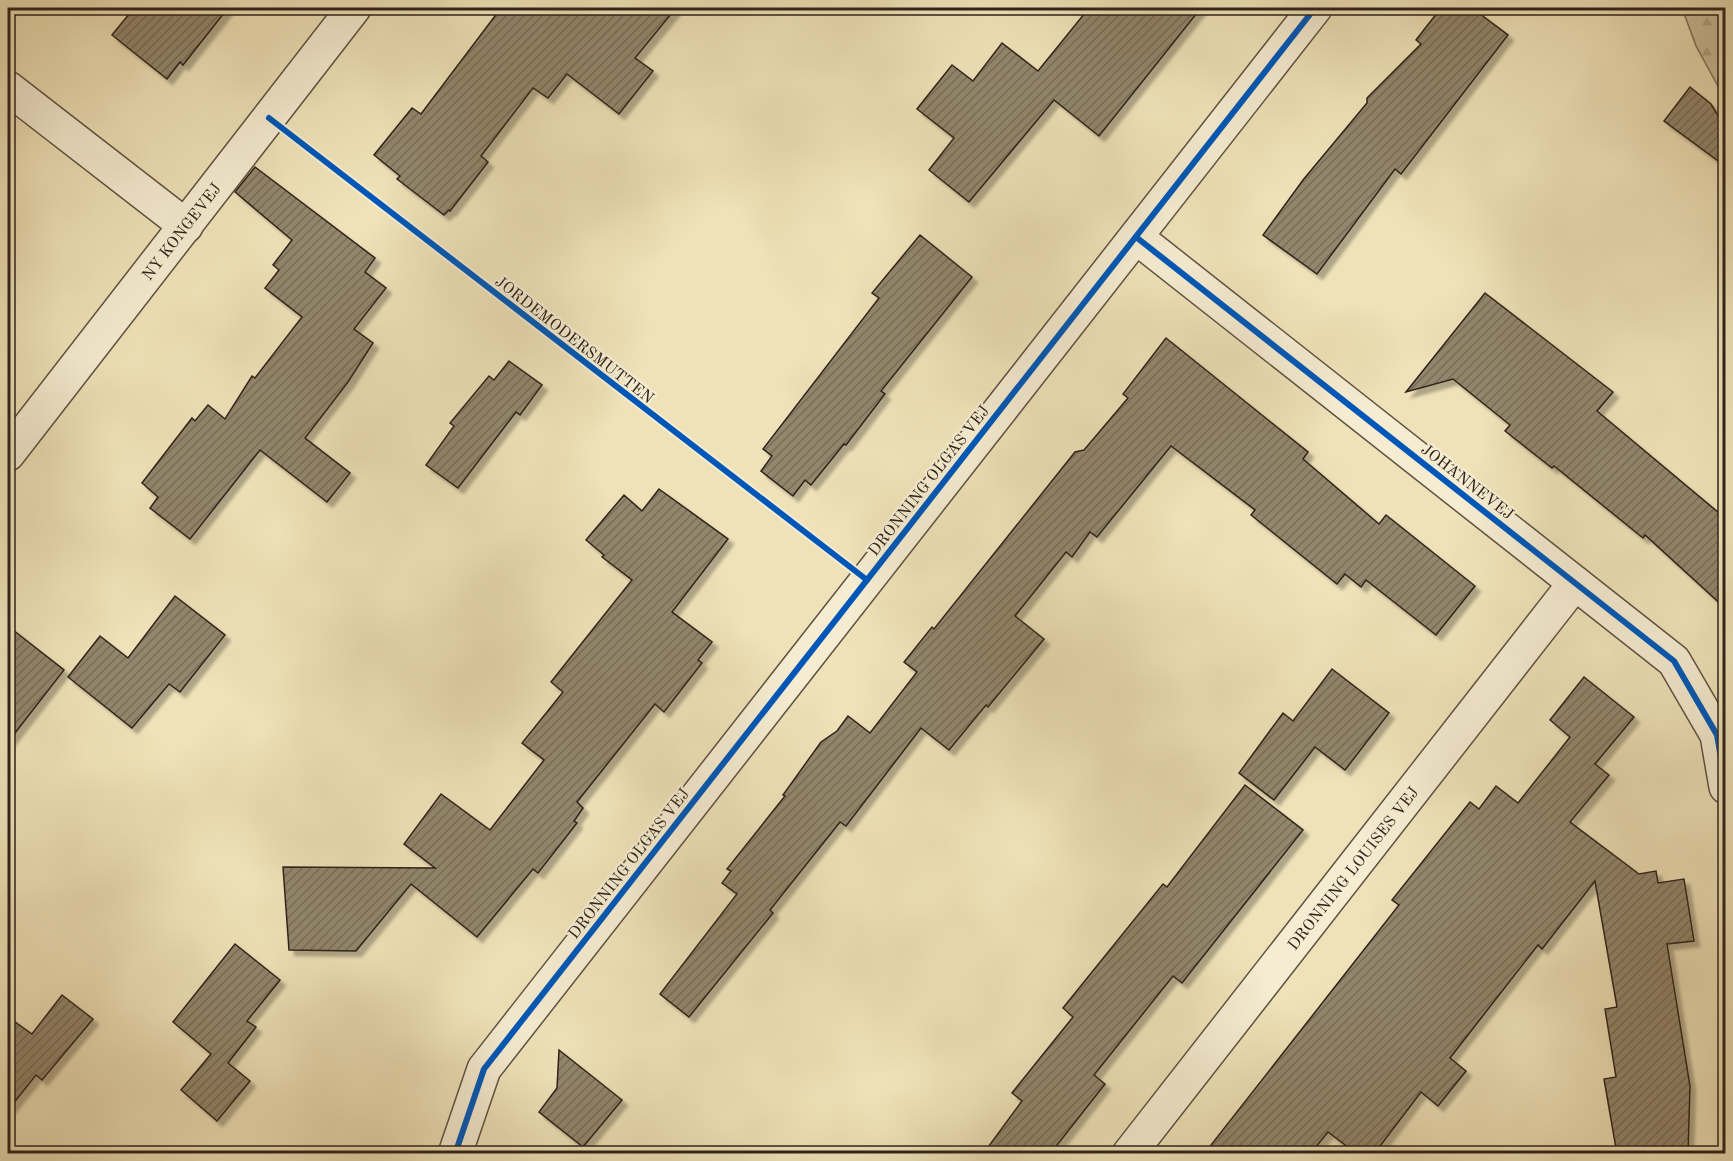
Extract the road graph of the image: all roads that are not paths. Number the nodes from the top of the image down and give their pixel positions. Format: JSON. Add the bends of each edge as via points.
{"nodes":[{"id":1,"x":354,"y":8,"type":"edge"},
{"id":2,"x":1315,"y":8,"type":"edge"},
{"id":3,"x":8,"y":88,"type":"edge"},
{"id":4,"x":186,"y":226,"type":"junction"},
{"id":5,"x":1136,"y":237,"type":"junction"},
{"id":6,"x":8,"y":454,"type":"edge"},
{"id":7,"x":1575,"y":583,"type":"junction"},
{"id":8,"x":1725,"y":786,"type":"edge"},
{"id":9,"x":455,"y":1154,"type":"edge"},
{"id":10,"x":1129,"y":1154,"type":"edge"}],
"edges":[{"from":1,"to":4,"type":"street","name":"NY KONGEVEJ"},
{"from":2,"to":5,"type":"street","name":"DRONNING OLGAS VEJ"},
{"from":3,"to":4,"type":"street"},
{"from":4,"to":6,"type":"street","name":"NY KONGEVEJ"},
{"from":5,"to":7,"type":"street","name":"JOHANNEVEJ"},
{"from":5,"to":9,"type":"street","name":"DRONNING OLGAS VEJ","via":[[484,1069]]},
{"from":7,"to":8,"type":"street","name":"JOHANNEVEJ","via":[[1674,661],[1717,735]]},
{"from":7,"to":10,"type":"street","name":"DRONNING LOUISES VEJ"}]}
